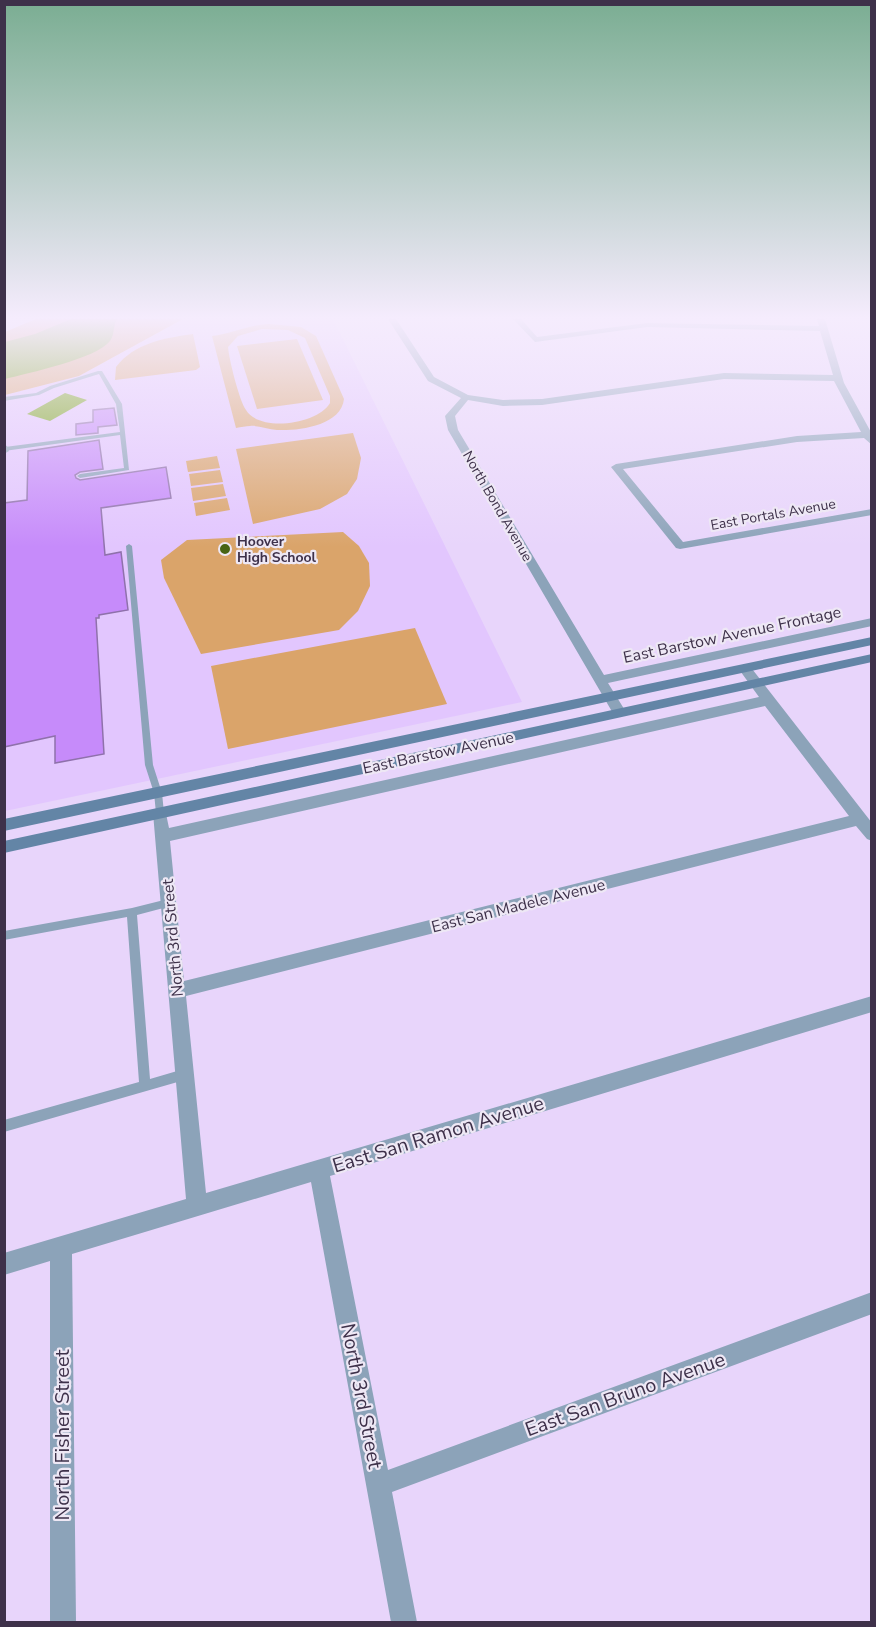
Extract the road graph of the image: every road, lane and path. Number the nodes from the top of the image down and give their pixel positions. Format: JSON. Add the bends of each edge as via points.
{"nodes":[{"id":1,"x":31,"y":395,"type":"edge"},
{"id":2,"x":114,"y":395,"type":"edge"},
{"id":3,"x":462,"y":395,"type":"edge"},
{"id":4,"x":580,"y":395,"type":"edge"},
{"id":5,"x":844,"y":395,"type":"edge"},
{"id":6,"x":466,"y":397,"type":"junction"},
{"id":7,"x":4,"y":399,"type":"edge"},
{"id":8,"x":122,"y":433,"type":"junction"},
{"id":9,"x":869,"y":439,"type":"edge"},
{"id":10,"x":5,"y":449,"type":"edge"},
{"id":11,"x":80,"y":476,"type":"dead end"},
{"id":12,"x":872,"y":512,"type":"edge"},
{"id":13,"x":129,"y":546,"type":"dead end"},
{"id":14,"x":872,"y":622,"type":"edge"},
{"id":15,"x":872,"y":641,"type":"edge"},
{"id":16,"x":872,"y":658,"type":"edge"},
{"id":17,"x":744,"y":668,"type":"junction"},
{"id":18,"x":600,"y":680,"type":"junction"},
{"id":19,"x":756,"y":683,"type":"junction"},
{"id":20,"x":609,"y":696,"type":"junction"},
{"id":21,"x":769,"y":700,"type":"junction"},
{"id":22,"x":619,"y":712,"type":"junction"},
{"id":23,"x":158,"y":793,"type":"junction"},
{"id":24,"x":160,"y":813,"type":"junction"},
{"id":25,"x":859,"y":819,"type":"junction"},
{"id":26,"x":4,"y":825,"type":"edge"},
{"id":27,"x":872,"y":835,"type":"edge"},
{"id":28,"x":163,"y":836,"type":"junction"},
{"id":29,"x":4,"y":847,"type":"edge"},
{"id":30,"x":168,"y":903,"type":"junction"},
{"id":31,"x":132,"y":912,"type":"junction"},
{"id":32,"x":4,"y":936,"type":"edge"},
{"id":33,"x":176,"y":991,"type":"junction"},
{"id":34,"x":872,"y":1004,"type":"edge"},
{"id":35,"x":184,"y":1076,"type":"junction"},
{"id":36,"x":145,"y":1085,"type":"junction"},
{"id":37,"x":4,"y":1126,"type":"edge"},
{"id":38,"x":319,"y":1170,"type":"junction"},
{"id":39,"x":196,"y":1206,"type":"junction"},
{"id":40,"x":61,"y":1247,"type":"junction"},
{"id":41,"x":4,"y":1263,"type":"edge"},
{"id":42,"x":872,"y":1303,"type":"edge"},
{"id":43,"x":379,"y":1485,"type":"junction"},
{"id":44,"x":63,"y":1623,"type":"edge"},
{"id":45,"x":404,"y":1623,"type":"edge"}],
"edges":[{"from":1,"to":7,"type":"lane"},
{"from":2,"to":8,"type":"lane","via":[[119,404]]},
{"from":3,"to":6,"type":"street"},
{"from":4,"to":6,"type":"street","via":[[519,403]]},
{"from":5,"to":9,"type":"street"},
{"from":6,"to":18,"type":"street","name":"North Bond Avenue","via":[[450,416],[453,430]]},
{"from":8,"to":10,"type":"lane"},
{"from":8,"to":11,"type":"lane","via":[[127,469]]},
{"from":9,"to":12,"type":"street","name":"East Portals Avenue","via":[[797,439],[616,467],[680,546]]},
{"from":13,"to":23,"type":"lane","via":[[149,765]]},
{"from":14,"to":18,"type":"street","name":"East Barstow Avenue Frontage"},
{"from":15,"to":17,"type":"main road","name":"East Barstow Avenue"},
{"from":16,"to":19,"type":"main road","name":"East Barstow Avenue"},
{"from":17,"to":19,"type":"street"},
{"from":17,"to":20,"type":"main road","name":"East Barstow Avenue"},
{"from":18,"to":20,"type":"street","name":"North Bond Avenue"},
{"from":19,"to":21,"type":"street"},
{"from":19,"to":22,"type":"main road","name":"East Barstow Avenue"},
{"from":20,"to":22,"type":"street","name":"North Bond Avenue"},
{"from":20,"to":23,"type":"main road","name":"East Barstow Avenue"},
{"from":21,"to":25,"type":"street"},
{"from":21,"to":28,"type":"street"},
{"from":22,"to":24,"type":"main road","name":"East Barstow Avenue"},
{"from":23,"to":24,"type":"lane"},
{"from":23,"to":26,"type":"main road","name":"East Barstow Avenue"},
{"from":24,"to":28,"type":"street","name":"North 3rd Street"},
{"from":24,"to":29,"type":"main road","name":"East Barstow Avenue"},
{"from":25,"to":27,"type":"street"},
{"from":25,"to":33,"type":"street","name":"East San Madele Avenue"},
{"from":28,"to":30,"type":"street","name":"North 3rd Street"},
{"from":30,"to":31,"type":"lane"},
{"from":30,"to":33,"type":"street","name":"North 3rd Street"},
{"from":31,"to":32,"type":"lane"},
{"from":31,"to":36,"type":"lane"},
{"from":33,"to":35,"type":"street","name":"North 3rd Street"},
{"from":34,"to":38,"type":"street","name":"East San Ramon Avenue"},
{"from":35,"to":36,"type":"lane"},
{"from":35,"to":39,"type":"street","name":"North 3rd Street"},
{"from":36,"to":37,"type":"lane"},
{"from":38,"to":39,"type":"street","name":"East San Ramon Avenue"},
{"from":38,"to":43,"type":"street","name":"North 3rd Street"},
{"from":39,"to":40,"type":"street","name":"East San Ramon Avenue"},
{"from":40,"to":41,"type":"street","name":"East San Ramon Avenue"},
{"from":40,"to":44,"type":"street","name":"North Fisher Street"},
{"from":42,"to":43,"type":"street","name":"East San Bruno Avenue"},
{"from":43,"to":45,"type":"street","name":"North 3rd Street"}]}
